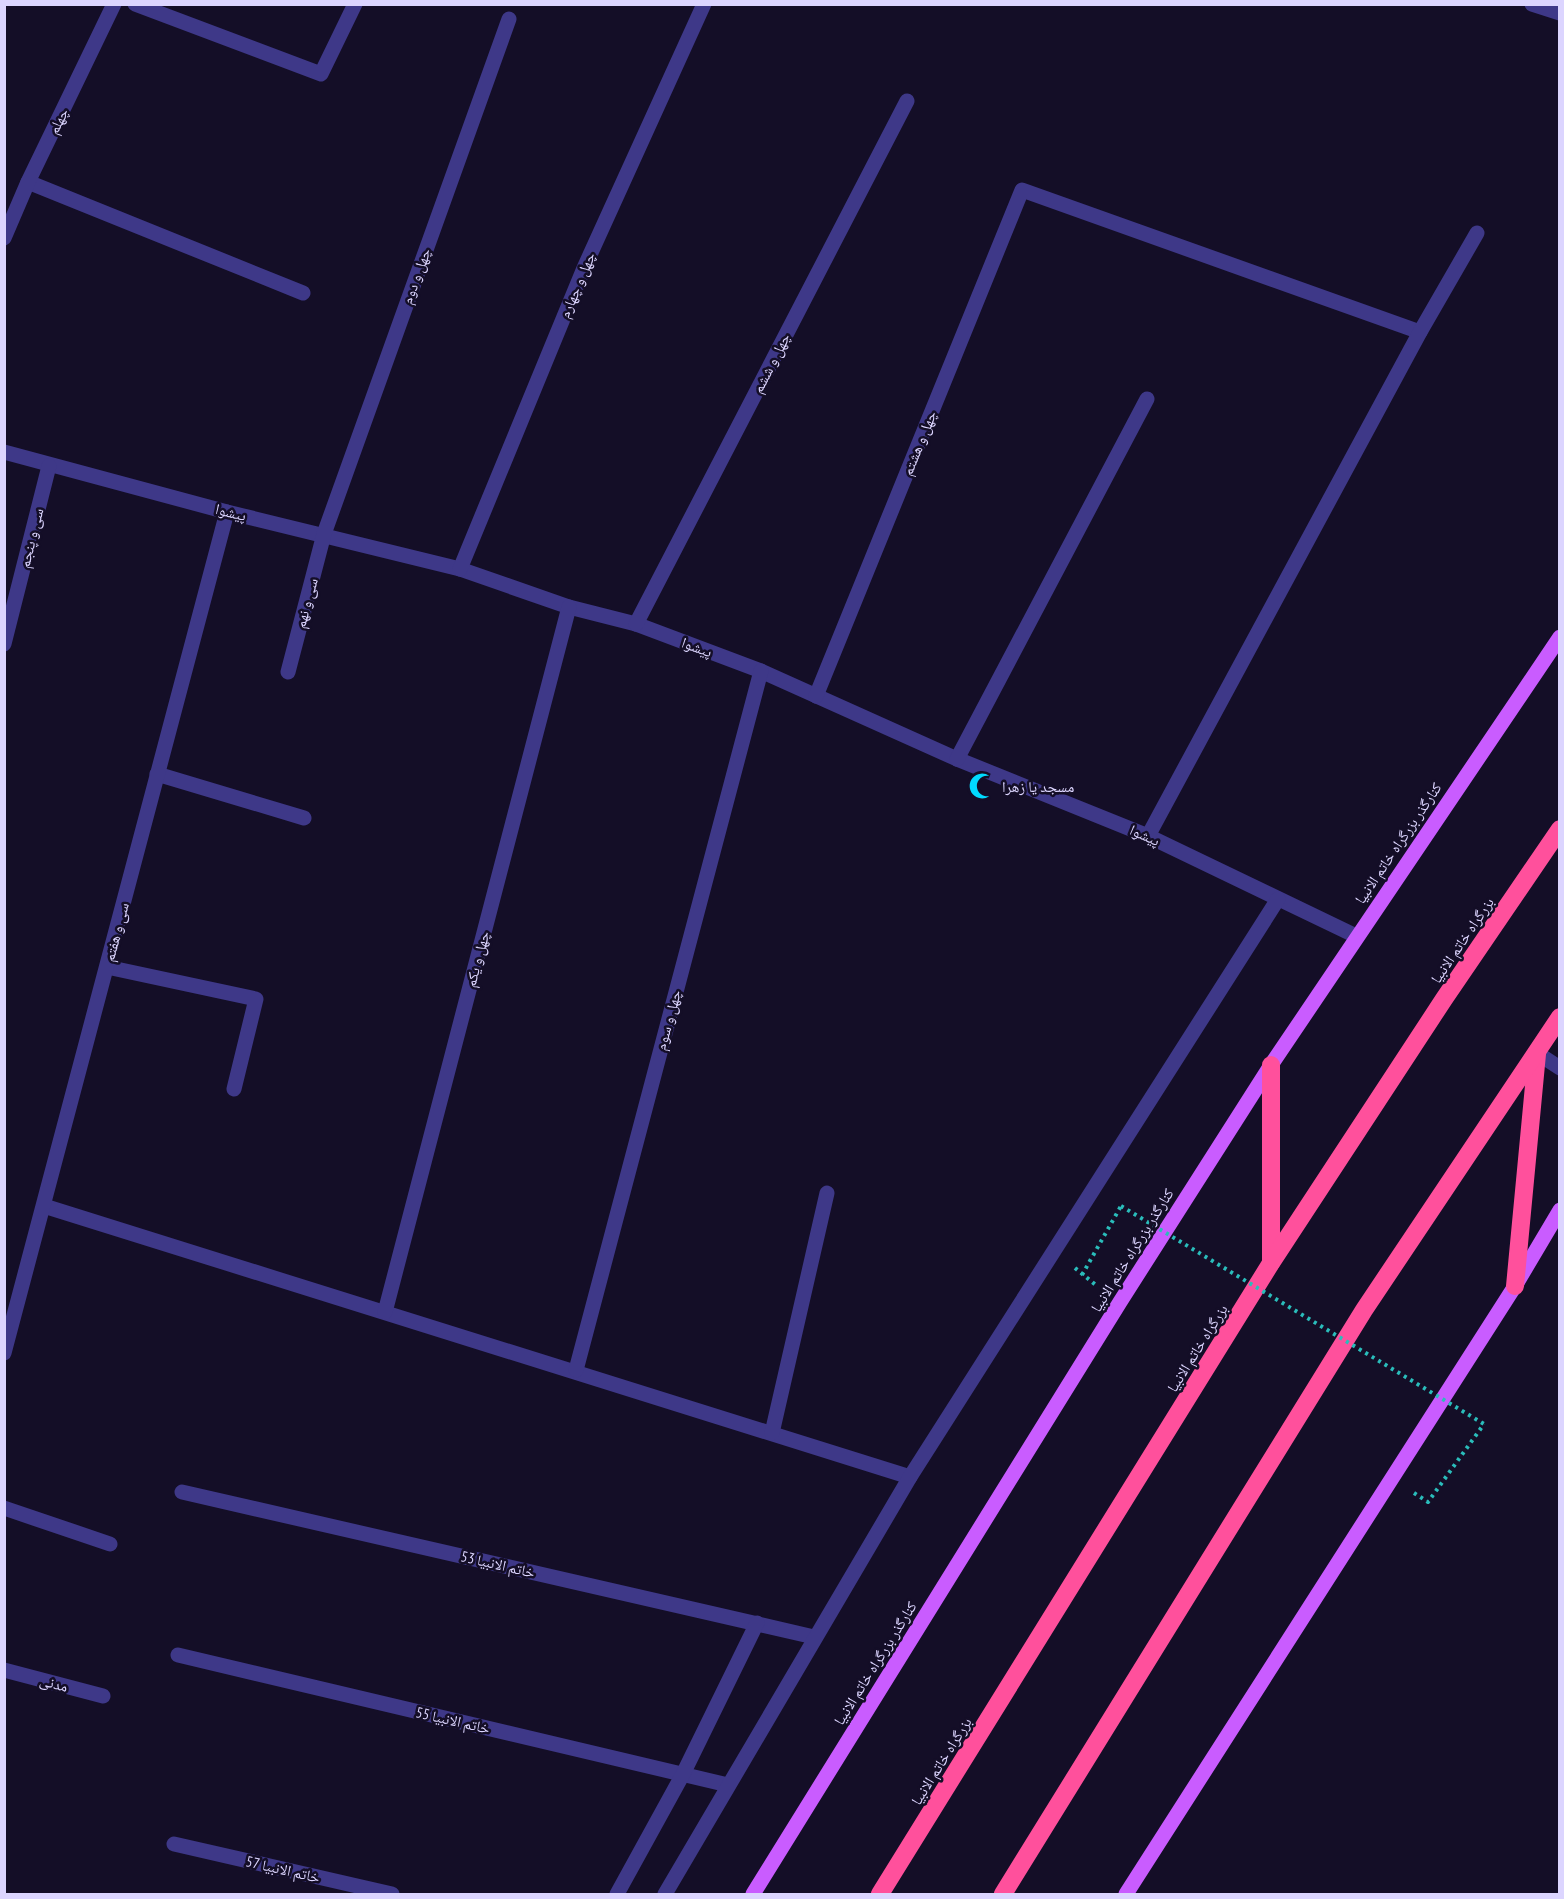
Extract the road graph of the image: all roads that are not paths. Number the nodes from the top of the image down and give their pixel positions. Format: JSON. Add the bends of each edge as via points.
{"nodes":[{"id":1,"x":114,"y":4,"type":"edge"},
{"id":2,"x":135,"y":4,"type":"edge"},
{"id":3,"x":355,"y":4,"type":"edge"},
{"id":4,"x":704,"y":4,"type":"edge"},
{"id":5,"x":1532,"y":4,"type":"edge"},
{"id":6,"x":1560,"y":13,"type":"edge"},
{"id":7,"x":509,"y":19,"type":"dead end"},
{"id":8,"x":907,"y":101,"type":"dead end"},
{"id":9,"x":28,"y":182,"type":"junction"},
{"id":10,"x":1477,"y":233,"type":"dead end"},
{"id":11,"x":4,"y":238,"type":"edge"},
{"id":12,"x":303,"y":293,"type":"dead end"},
{"id":13,"x":1420,"y":332,"type":"junction"},
{"id":14,"x":1147,"y":399,"type":"dead end"},
{"id":15,"x":4,"y":452,"type":"edge"},
{"id":16,"x":49,"y":466,"type":"junction"},
{"id":17,"x":227,"y":512,"type":"junction"},
{"id":18,"x":324,"y":534,"type":"junction"},
{"id":19,"x":460,"y":569,"type":"junction"},
{"id":20,"x":569,"y":607,"type":"junction"},
{"id":21,"x":636,"y":624,"type":"junction"},
{"id":22,"x":1560,"y":637,"type":"edge"},
{"id":23,"x":4,"y":644,"type":"edge"},
{"id":24,"x":761,"y":671,"type":"junction"},
{"id":25,"x":288,"y":672,"type":"dead end"},
{"id":26,"x":816,"y":696,"type":"junction"},
{"id":27,"x":957,"y":759,"type":"junction"},
{"id":28,"x":157,"y":774,"type":"junction"},
{"id":29,"x":304,"y":818,"type":"dead end"},
{"id":30,"x":1560,"y":829,"type":"edge"},
{"id":31,"x":1148,"y":836,"type":"junction"},
{"id":32,"x":1278,"y":899,"type":"junction"},
{"id":33,"x":1356,"y":936,"type":"junction"},
{"id":34,"x":107,"y":967,"type":"junction"},
{"id":35,"x":1560,"y":1017,"type":"edge"},
{"id":36,"x":1537,"y":1053,"type":"junction"},
{"id":37,"x":1272,"y":1065,"type":"junction"},
{"id":38,"x":1560,"y":1068,"type":"edge"},
{"id":39,"x":234,"y":1089,"type":"dead end"},
{"id":40,"x":827,"y":1192,"type":"dead end"},
{"id":41,"x":44,"y":1206,"type":"junction"},
{"id":42,"x":1560,"y":1210,"type":"edge"},
{"id":43,"x":1270,"y":1263,"type":"junction"},
{"id":44,"x":1515,"y":1286,"type":"junction"},
{"id":45,"x":385,"y":1312,"type":"junction"},
{"id":46,"x":4,"y":1353,"type":"edge"},
{"id":47,"x":576,"y":1370,"type":"junction"},
{"id":48,"x":772,"y":1433,"type":"junction"},
{"id":49,"x":910,"y":1477,"type":"junction"},
{"id":50,"x":182,"y":1492,"type":"dead end"},
{"id":51,"x":4,"y":1508,"type":"edge"},
{"id":52,"x":110,"y":1544,"type":"dead end"},
{"id":53,"x":757,"y":1623,"type":"junction"},
{"id":54,"x":814,"y":1637,"type":"junction"},
{"id":55,"x":178,"y":1655,"type":"dead end"},
{"id":56,"x":4,"y":1670,"type":"edge"},
{"id":57,"x":103,"y":1696,"type":"dead end"},
{"id":58,"x":683,"y":1774,"type":"junction"},
{"id":59,"x":728,"y":1785,"type":"junction"},
{"id":60,"x":174,"y":1844,"type":"dead end"},
{"id":61,"x":392,"y":1894,"type":"edge"},
{"id":62,"x":617,"y":1894,"type":"edge"},
{"id":63,"x":665,"y":1894,"type":"edge"},
{"id":64,"x":753,"y":1894,"type":"edge"},
{"id":65,"x":880,"y":1894,"type":"edge"},
{"id":66,"x":1003,"y":1894,"type":"edge"},
{"id":67,"x":1126,"y":1894,"type":"edge"}],
"edges":[{"from":1,"to":9,"type":"street","name":"چهلم"},
{"from":2,"to":3,"type":"street","via":[[321,74]]},
{"from":4,"to":19,"type":"street","name":"چهل و چهارم","via":[[584,268]]},
{"from":5,"to":6,"type":"street"},
{"from":7,"to":18,"type":"street","name":"چهل و دوم"},
{"from":8,"to":21,"type":"street","name":"چهل و ششم"},
{"from":9,"to":11,"type":"street","name":"چهلم"},
{"from":9,"to":12,"type":"street"},
{"from":10,"to":13,"type":"street"},
{"from":13,"to":26,"type":"street","name":"چهل و هشتم","via":[[1022,190]]},
{"from":13,"to":31,"type":"street"},
{"from":14,"to":27,"type":"street"},
{"from":15,"to":16,"type":"street","name":"پیشوا"},
{"from":16,"to":17,"type":"street","name":"پیشوا"},
{"from":16,"to":23,"type":"street","name":"سی و پنجم"},
{"from":17,"to":18,"type":"street","name":"پیشوا"},
{"from":17,"to":28,"type":"street","name":"سی و هفتم"},
{"from":18,"to":19,"type":"street","name":"پیشوا"},
{"from":18,"to":25,"type":"street","name":"سی و نهم"},
{"from":19,"to":20,"type":"street","name":"پیشوا"},
{"from":20,"to":21,"type":"street","name":"پیشوا"},
{"from":20,"to":45,"type":"street","name":"چهل و یکم"},
{"from":21,"to":24,"type":"street","name":"پیشوا"},
{"from":22,"to":33,"type":"main road","name":"کنارگذر بزرگراه خاتم الانبیا"},
{"from":24,"to":26,"type":"street","name":"پیشوا"},
{"from":24,"to":47,"type":"street","name":"چهل و سوم"},
{"from":26,"to":27,"type":"street","name":"پیشوا"},
{"from":27,"to":31,"type":"street","name":"پیشوا"},
{"from":28,"to":29,"type":"street"},
{"from":28,"to":34,"type":"street","name":"سی و هفتم"},
{"from":30,"to":43,"type":"highway","name":"بزرگراه خاتم الانبیا"},
{"from":31,"to":32,"type":"street","name":"پیشوا"},
{"from":32,"to":33,"type":"street","name":"پیشوا"},
{"from":32,"to":49,"type":"street"},
{"from":33,"to":37,"type":"main road","name":"کنارگذر بزرگراه خاتم الانبیا"},
{"from":34,"to":39,"type":"street","via":[[256,999]]},
{"from":34,"to":41,"type":"street","name":"سی و هفتم"},
{"from":35,"to":36,"type":"highway"},
{"from":36,"to":38,"type":"street"},
{"from":36,"to":44,"type":"highway"},
{"from":36,"to":66,"type":"highway","via":[[1364,1310]]},
{"from":37,"to":43,"type":"highway"},
{"from":37,"to":64,"type":"main road","name":"کنارگذر بزرگراه خاتم الانبیا","via":[[1113,1312]]},
{"from":40,"to":48,"type":"street"},
{"from":41,"to":45,"type":"street"},
{"from":41,"to":46,"type":"street","name":"سی و هفتم"},
{"from":42,"to":44,"type":"main road"},
{"from":43,"to":65,"type":"highway","name":"بزرگراه خاتم الانبیا"},
{"from":44,"to":67,"type":"main road"},
{"from":45,"to":47,"type":"street"},
{"from":47,"to":48,"type":"street"},
{"from":48,"to":49,"type":"street"},
{"from":49,"to":54,"type":"street"},
{"from":50,"to":53,"type":"street","name":"خاتم الانبیا 53"},
{"from":51,"to":52,"type":"street"},
{"from":53,"to":54,"type":"street","name":"خاتم الانبیا 53"},
{"from":53,"to":58,"type":"street"},
{"from":54,"to":59,"type":"street"},
{"from":55,"to":58,"type":"street","name":"خاتم الانبیا 55"},
{"from":56,"to":57,"type":"street","name":"مدنی"},
{"from":58,"to":59,"type":"street","name":"خاتم الانبیا 55"},
{"from":58,"to":62,"type":"street"},
{"from":59,"to":63,"type":"street"},
{"from":60,"to":61,"type":"street","name":"خاتم الانبیا 57"}]}
